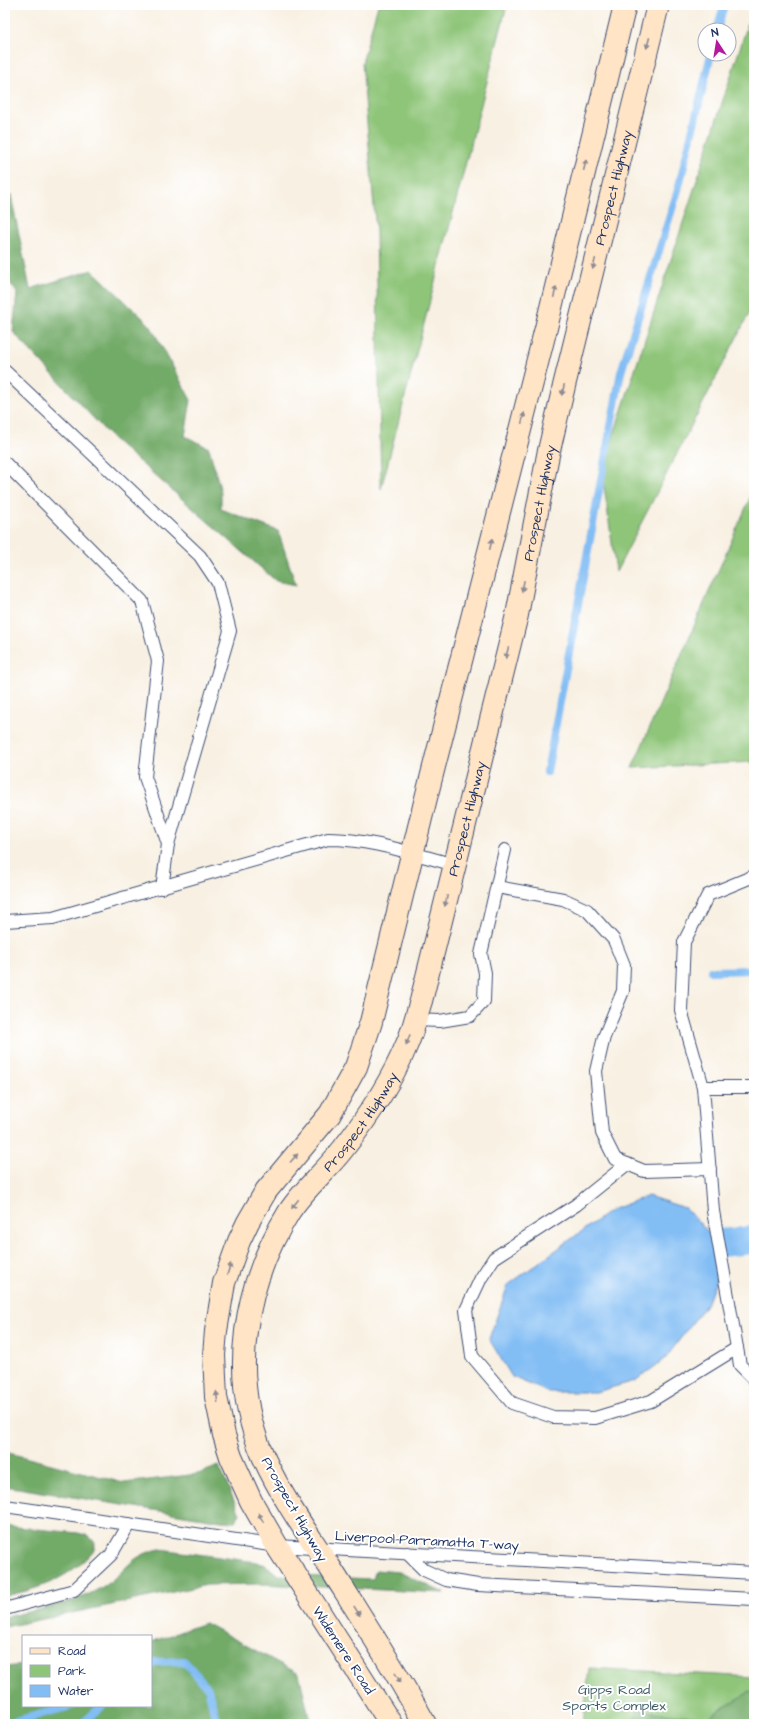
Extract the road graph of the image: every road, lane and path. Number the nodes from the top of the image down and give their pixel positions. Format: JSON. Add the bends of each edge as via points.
{"nodes":[{"id":1,"x":625,"y":5,"type":"edge"},
{"id":2,"x":658,"y":5,"type":"edge"},
{"id":3,"x":5,"y":371,"type":"edge"},
{"id":4,"x":5,"y":463,"type":"edge"},
{"id":5,"x":168,"y":844,"type":"junction"},
{"id":6,"x":505,"y":850,"type":"dead end"},
{"id":7,"x":412,"y":854,"type":"junction"},
{"id":8,"x":455,"y":865,"type":"junction"},
{"id":9,"x":754,"y":876,"type":"edge"},
{"id":10,"x":496,"y":887,"type":"junction"},
{"id":11,"x":162,"y":888,"type":"junction"},
{"id":12,"x":5,"y":921,"type":"edge"},
{"id":13,"x":415,"y":1020,"type":"junction"},
{"id":14,"x":754,"y":1087,"type":"edge"},
{"id":15,"x":703,"y":1088,"type":"junction"},
{"id":16,"x":627,"y":1164,"type":"junction"},
{"id":17,"x":710,"y":1169,"type":"junction"},
{"id":18,"x":737,"y":1348,"type":"junction"},
{"id":19,"x":754,"y":1378,"type":"edge"},
{"id":20,"x":5,"y":1506,"type":"edge"},
{"id":21,"x":129,"y":1524,"type":"junction"},
{"id":22,"x":277,"y":1546,"type":"junction"},
{"id":23,"x":318,"y":1549,"type":"junction"},
{"id":24,"x":407,"y":1553,"type":"junction"},
{"id":25,"x":754,"y":1573,"type":"edge"},
{"id":26,"x":295,"y":1576,"type":"joint"},
{"id":27,"x":754,"y":1599,"type":"edge"},
{"id":28,"x":5,"y":1609,"type":"edge"},
{"id":29,"x":391,"y":1724,"type":"edge"},
{"id":30,"x":425,"y":1724,"type":"edge"}],
"edges":[{"from":7,"to":1,"type":"main road","name":"Prospect Highway","one_way":true},
{"from":2,"to":8,"type":"main road","name":"Prospect Highway","one_way":true,"via":[[564,386],[517,615]]},
{"from":3,"to":5,"type":"lane","via":[[200,556],[218,583],[230,631]]},
{"from":4,"to":5,"type":"lane","via":[[142,601],[158,661],[145,777]]},
{"from":5,"to":11,"type":"lane"},
{"from":6,"to":10,"type":"lane"},
{"from":7,"to":8,"type":"lane"},
{"from":7,"to":11,"type":"lane","via":[[365,842],[328,840]]},
{"from":22,"to":7,"type":"main road","name":"Prospect Highway","one_way":true,"via":[[251,1501],[231,1457],[222,1428],[216,1397],[214,1355],[220,1302],[234,1253],[256,1208],[266,1191],[330,1114],[356,1067],[371,1022]]},
{"from":8,"to":13,"type":"main road","name":"Prospect Highway","one_way":true},
{"from":9,"to":15,"type":"lane","via":[[708,895],[684,942],[681,1010]]},
{"from":10,"to":13,"type":"lane","via":[[481,954],[484,1002],[470,1016],[440,1021]]},
{"from":10,"to":16,"type":"lane","via":[[563,899],[587,910],[614,940],[624,965],[623,991],[604,1037],[596,1071],[602,1133],[615,1159]]},
{"from":11,"to":12,"type":"lane","via":[[53,918]]},
{"from":13,"to":23,"type":"main road","name":"Prospect Highway","one_way":true,"via":[[408,1043],[375,1105],[345,1147],[306,1190],[286,1217],[265,1256],[247,1320],[244,1360],[249,1407],[256,1434],[263,1456]]},
{"from":14,"to":15,"type":"lane"},
{"from":15,"to":17,"type":"lane"},
{"from":16,"to":17,"type":"lane","via":[[644,1171]]},
{"from":16,"to":18,"type":"lane","via":[[576,1205],[494,1258],[466,1310],[472,1356],[512,1403],[553,1417],[595,1418],[651,1401]]},
{"from":17,"to":18,"type":"lane","via":[[713,1211]]},
{"from":18,"to":19,"type":"lane","via":[[740,1365]]},
{"from":20,"to":21,"type":"lane","name":"Liverpool–Parramatta T-way"},
{"from":21,"to":22,"type":"lane","name":"Liverpool–Parramatta T-way"},
{"from":21,"to":28,"type":"lane","via":[[111,1555],[74,1590]]},
{"from":22,"to":23,"type":"lane","name":"Liverpool–Parramatta T-way"},
{"from":22,"to":26,"type":"main road","name":"Prospect Highway"},
{"from":23,"to":24,"type":"lane","name":"Liverpool–Parramatta T-way"},
{"from":23,"to":30,"type":"main road","name":"Prospect Highway","one_way":true},
{"from":24,"to":25,"type":"lane","name":"Liverpool–Parramatta T-way"},
{"from":24,"to":27,"type":"lane","via":[[424,1570],[446,1580],[478,1585]]},
{"from":26,"to":29,"type":"main road","name":"Widemere Road"}]}
